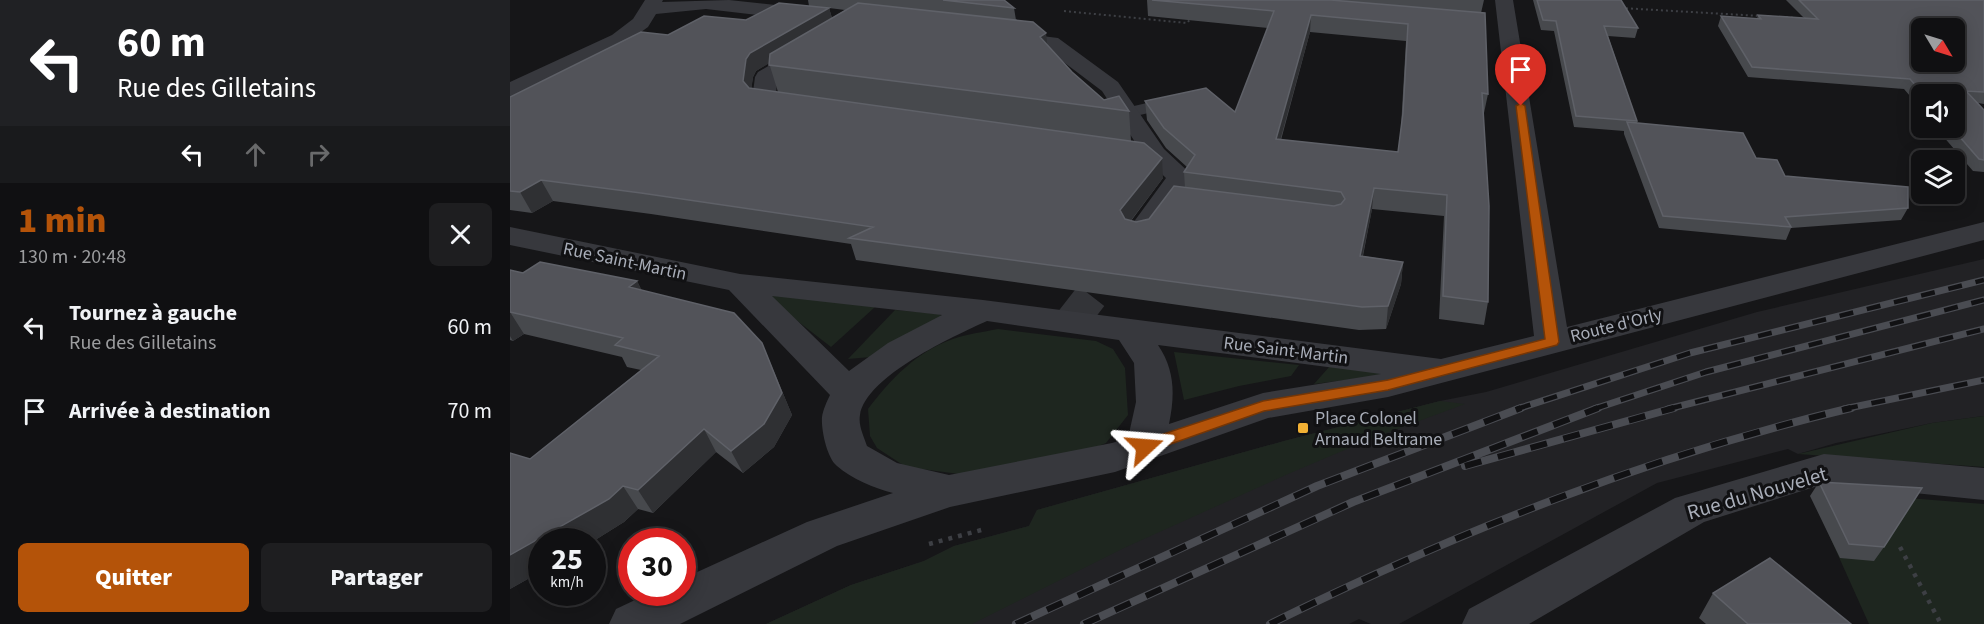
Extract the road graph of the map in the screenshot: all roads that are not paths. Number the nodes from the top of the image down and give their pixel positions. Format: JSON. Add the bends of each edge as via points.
{"nodes":[{"id":1,"x":651,"y":4,"type":"edge"},
{"id":2,"x":1498,"y":15,"type":"edge"},
{"id":3,"x":983,"y":35,"type":"edge"},
{"id":4,"x":510,"y":91,"type":"edge"},
{"id":5,"x":1185,"y":100,"type":"edge"},
{"id":6,"x":823,"y":108,"type":"edge"},
{"id":7,"x":1127,"y":113,"type":"junction"},
{"id":8,"x":1131,"y":150,"type":"edge"},
{"id":9,"x":1155,"y":154,"type":"junction"},
{"id":10,"x":1164,"y":199,"type":"junction"},
{"id":11,"x":1187,"y":202,"type":"edge"},
{"id":12,"x":1984,"y":231,"type":"edge"},
{"id":13,"x":1139,"y":233,"type":"tunnel mouth"},
{"id":14,"x":510,"y":236,"type":"edge"},
{"id":15,"x":740,"y":283,"type":"junction"},
{"id":16,"x":983,"y":310,"type":"junction"},
{"id":17,"x":1130,"y":331,"type":"junction"},
{"id":18,"x":1552,"y":342,"type":"junction"},
{"id":19,"x":1443,"y":369,"type":"junction"},
{"id":20,"x":849,"y":392,"type":"junction"},
{"id":21,"x":1145,"y":447,"type":"junction"},
{"id":22,"x":1984,"y":484,"type":"edge"},
{"id":23,"x":949,"y":490,"type":"junction"},
{"id":24,"x":633,"y":624,"type":"edge"},
{"id":25,"x":1486,"y":624,"type":"edge"}],
"edges":[{"from":1,"to":4,"type":"street","via":[[641,23],[619,39]]},
{"from":1,"to":6,"type":"street","via":[[706,3],[831,29],[766,76],[764,100]]},
{"from":2,"to":18,"type":"street","via":[[1521,106]]},
{"from":3,"to":7,"type":"street","via":[[1051,42],[1110,87]]},
{"from":5,"to":7,"type":"lane"},
{"from":7,"to":9,"type":"street"},
{"from":8,"to":9,"type":"street"},
{"from":9,"to":10,"type":"street","via":[[1181,177]]},
{"from":10,"to":11,"type":"lane"},
{"from":10,"to":13,"type":"street"},
{"from":12,"to":18,"type":"street","name":"Route d'Orly"},
{"from":14,"to":15,"type":"street","name":"Rue Saint-Martin"},
{"from":15,"to":16,"type":"street","name":"Rue Saint-Martin"},
{"from":15,"to":20,"type":"street"},
{"from":16,"to":17,"type":"street","name":"Rue Saint-Martin"},
{"from":16,"to":20,"type":"street","via":[[900,350]]},
{"from":17,"to":19,"type":"street","name":"Rue Saint-Martin"},
{"from":17,"to":21,"type":"street","via":[[1152,363],[1155,402]]},
{"from":18,"to":19,"type":"street","name":"Route d'Orly"},
{"from":19,"to":21,"type":"street","name":"Route d'Orly","via":[[1388,385],[1263,406]]},
{"from":20,"to":23,"type":"street","via":[[840,415],[850,455],[886,476]]},
{"from":21,"to":23,"type":"street","name":"Route d'Orly","via":[[1115,457]]},
{"from":22,"to":25,"type":"street","name":"Rue du Nouvelet","via":[[1824,469],[1690,510]]},
{"from":23,"to":24,"type":"street","name":"Route d'Orly","via":[[822,534]]}]}
